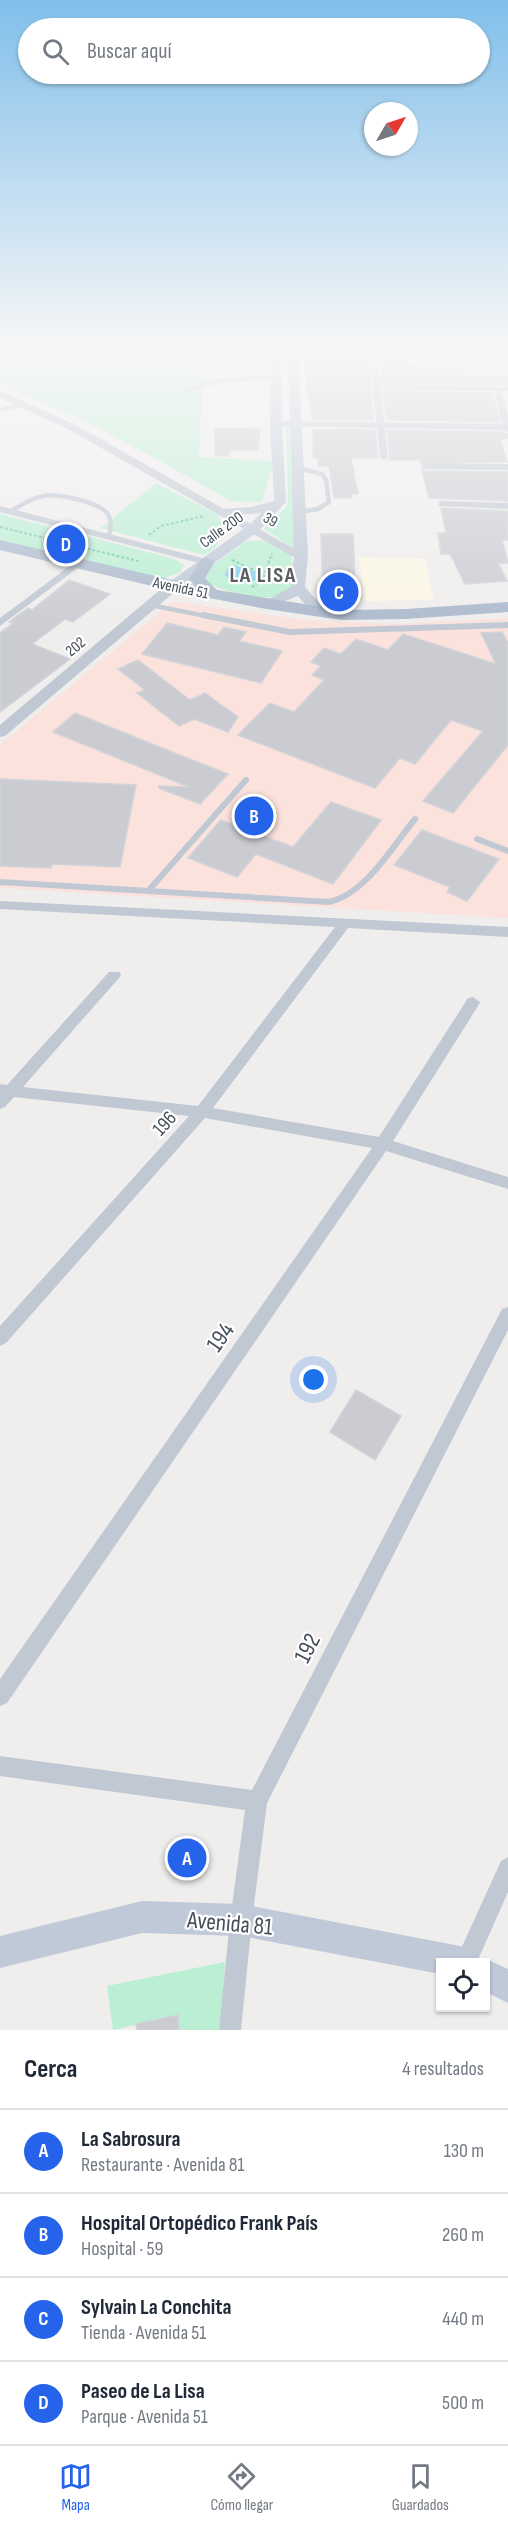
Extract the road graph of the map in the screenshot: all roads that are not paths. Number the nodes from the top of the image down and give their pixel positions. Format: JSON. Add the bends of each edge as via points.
{"nodes":[{"id":1,"x":105,"y":446,"type":"edge"},
{"id":2,"x":277,"y":446,"type":"edge"},
{"id":3,"x":297,"y":446,"type":"edge"},
{"id":4,"x":383,"y":446,"type":"edge"},
{"id":5,"x":384,"y":458,"type":"dead end"},
{"id":6,"x":425,"y":466,"type":"dead end"},
{"id":7,"x":508,"y":467,"type":"edge"},
{"id":8,"x":298,"y":468,"type":"junction"},
{"id":9,"x":280,"y":502,"type":"junction"},
{"id":10,"x":442,"y":504,"type":"dead end"},
{"id":11,"x":508,"y":506,"type":"edge"},
{"id":12,"x":5,"y":511,"type":"edge"},
{"id":13,"x":224,"y":512,"type":"junction"},
{"id":14,"x":300,"y":512,"type":"junction"},
{"id":15,"x":254,"y":528,"type":"junction"},
{"id":16,"x":109,"y":536,"type":"junction"},
{"id":17,"x":0,"y":545,"type":"edge"},
{"id":18,"x":218,"y":554,"type":"junction"},
{"id":19,"x":301,"y":556,"type":"junction"},
{"id":20,"x":78,"y":564,"type":"junction"},
{"id":21,"x":173,"y":586,"type":"junction"},
{"id":22,"x":298,"y":588,"type":"junction"},
{"id":23,"x":211,"y":593,"type":"junction"},
{"id":24,"x":267,"y":604,"type":"junction"},
{"id":25,"x":150,"y":605,"type":"junction"},
{"id":26,"x":508,"y":607,"type":"edge"},
{"id":27,"x":327,"y":612,"type":"junction"},
{"id":28,"x":0,"y":622,"type":"edge"},
{"id":29,"x":508,"y":625,"type":"edge"},
{"id":30,"x":0,"y":733,"type":"edge"},
{"id":31,"x":246,"y":780,"type":"dead end"},
{"id":32,"x":415,"y":819,"type":"dead end"},
{"id":33,"x":477,"y":839,"type":"dead end"},
{"id":34,"x":508,"y":851,"type":"edge"},
{"id":35,"x":0,"y":882,"type":"edge"},
{"id":36,"x":148,"y":891,"type":"junction"},
{"id":37,"x":0,"y":905,"type":"edge"},
{"id":38,"x":344,"y":924,"type":"junction"},
{"id":39,"x":508,"y":932,"type":"edge"},
{"id":40,"x":114,"y":975,"type":"dead end"},
{"id":41,"x":473,"y":1002,"type":"dead end"},
{"id":42,"x":6,"y":1091,"type":"edge"},
{"id":43,"x":0,"y":1103,"type":"edge"},
{"id":44,"x":202,"y":1112,"type":"junction"},
{"id":45,"x":383,"y":1144,"type":"junction"},
{"id":46,"x":508,"y":1184,"type":"edge"},
{"id":47,"x":508,"y":1314,"type":"edge"},
{"id":48,"x":0,"y":1338,"type":"edge"},
{"id":49,"x":0,"y":1696,"type":"edge"},
{"id":50,"x":0,"y":1766,"type":"edge"},
{"id":51,"x":257,"y":1801,"type":"junction"},
{"id":52,"x":508,"y":1868,"type":"edge"},
{"id":53,"x":241,"y":1920,"type":"junction"},
{"id":54,"x":0,"y":1952,"type":"edge"},
{"id":55,"x":439,"y":1958,"type":"edge"},
{"id":56,"x":468,"y":1958,"type":"edge"},
{"id":57,"x":490,"y":1977,"type":"edge"},
{"id":58,"x":508,"y":1987,"type":"edge"},
{"id":59,"x":230,"y":2030,"type":"edge"}],
"edges":[{"from":1,"to":13,"type":"street","name":"39"},
{"from":2,"to":9,"type":"main road"},
{"from":3,"to":8,"type":"main road"},
{"from":4,"to":5,"type":"street"},
{"from":6,"to":7,"type":"street"},
{"from":8,"to":14,"type":"main road"},
{"from":8,"to":14,"type":"lane","via":[[322,474],[329,502],[318,509]]},
{"from":9,"to":13,"type":"main road","via":[[266,509]]},
{"from":9,"to":15,"type":"main road","name":"Calle 200"},
{"from":10,"to":11,"type":"street"},
{"from":12,"to":16,"type":"street"},
{"from":12,"to":16,"type":"lane","via":[[31,500],[59,495],[100,507],[107,513]]},
{"from":13,"to":15,"type":"street","name":"39"},
{"from":13,"to":18,"type":"main road","via":[[235,526],[235,535]]},
{"from":14,"to":19,"type":"main road"},
{"from":15,"to":18,"type":"main road","name":"Calle 200"},
{"from":15,"to":19,"type":"street","name":"39"},
{"from":16,"to":18,"type":"street","via":[[137,544]]},
{"from":17,"to":20,"type":"main road","name":"Avenida 51"},
{"from":18,"to":21,"type":"main road","name":"Calle 200"},
{"from":18,"to":23,"type":"main road","via":[[197,579]]},
{"from":19,"to":22,"type":"main road"},
{"from":20,"to":21,"type":"main road","name":"Avenida 51"},
{"from":20,"to":28,"type":"street"},
{"from":21,"to":23,"type":"main road","name":"Avenida 51"},
{"from":21,"to":25,"type":"street","name":"202"},
{"from":22,"to":24,"type":"main road"},
{"from":22,"to":27,"type":"main road","via":[[313,605]]},
{"from":23,"to":24,"type":"main road","name":"Avenida 51"},
{"from":24,"to":27,"type":"main road","name":"Avenida 51"},
{"from":25,"to":29,"type":"lane","via":[[290,632]]},
{"from":25,"to":30,"type":"street","name":"202"},
{"from":26,"to":27,"type":"main road","name":"Avenida 51","via":[[378,615]]},
{"from":31,"to":36,"type":"lane"},
{"from":32,"to":36,"type":"lane","via":[[360,887],[338,901]]},
{"from":33,"to":34,"type":"lane"},
{"from":35,"to":36,"type":"lane"},
{"from":37,"to":38,"type":"street"},
{"from":38,"to":39,"type":"street"},
{"from":38,"to":44,"type":"street","name":"196"},
{"from":40,"to":42,"type":"street"},
{"from":41,"to":45,"type":"street","name":"194"},
{"from":42,"to":43,"type":"street"},
{"from":42,"to":44,"type":"street"},
{"from":44,"to":45,"type":"street"},
{"from":44,"to":48,"type":"street","name":"196"},
{"from":45,"to":46,"type":"street"},
{"from":45,"to":49,"type":"street","name":"194"},
{"from":47,"to":51,"type":"street","name":"192"},
{"from":50,"to":51,"type":"street"},
{"from":51,"to":53,"type":"street","name":"192"},
{"from":52,"to":56,"type":"street"},
{"from":53,"to":54,"type":"main road","name":"Avenida 81","via":[[142,1917]]},
{"from":53,"to":55,"type":"main road","name":"Avenida 81"},
{"from":53,"to":59,"type":"street","name":"192"},
{"from":57,"to":58,"type":"main road"}]}
